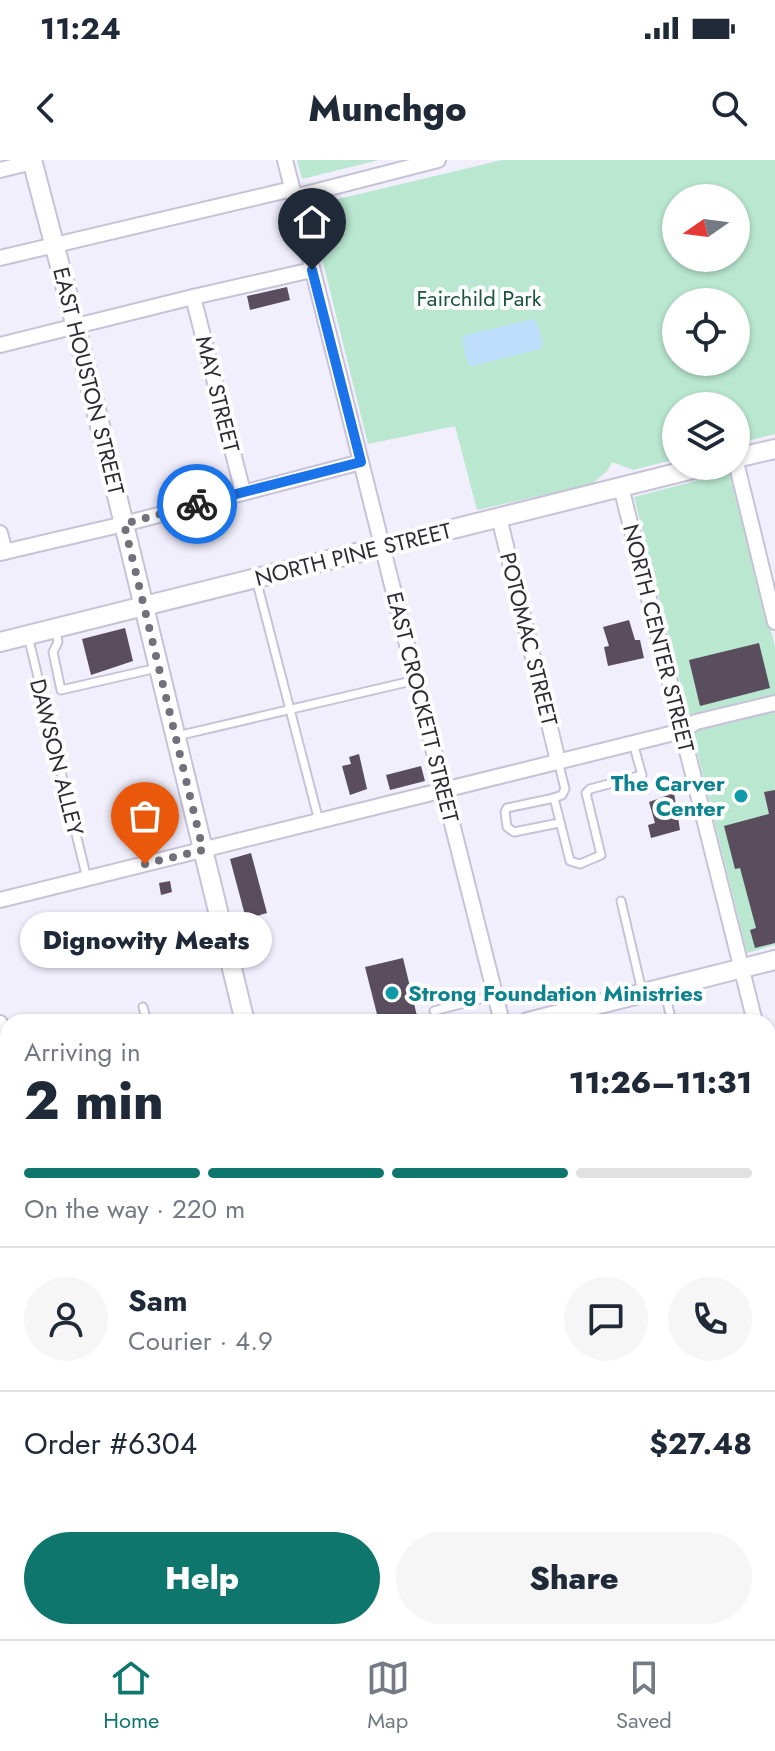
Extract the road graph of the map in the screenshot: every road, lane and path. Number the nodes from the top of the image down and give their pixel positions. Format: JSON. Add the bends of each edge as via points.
{"nodes":[{"id":1,"x":285,"y":160,"type":"edge"},
{"id":2,"x":438,"y":160,"type":"edge"},
{"id":3,"x":32,"y":161,"type":"edge"},
{"id":4,"x":0,"y":170,"type":"edge"},
{"id":5,"x":293,"y":193,"type":"junction"},
{"id":6,"x":54,"y":245,"type":"junction"},
{"id":7,"x":0,"y":258,"type":"edge"},
{"id":8,"x":312,"y":270,"type":"junction"},
{"id":9,"x":193,"y":297,"type":"junction"},
{"id":10,"x":76,"y":327,"type":"junction"},
{"id":11,"x":0,"y":345,"type":"edge"},
{"id":12,"x":775,"y":449,"type":"edge"},
{"id":13,"x":750,"y":456,"type":"edge"},
{"id":14,"x":361,"y":462,"type":"junction"},
{"id":15,"x":662,"y":477,"type":"edge"},
{"id":16,"x":741,"y":480,"type":"edge"},
{"id":17,"x":621,"y":487,"type":"junction"},
{"id":18,"x":243,"y":492,"type":"junction"},
{"id":19,"x":499,"y":517,"type":"junction"},
{"id":20,"x":124,"y":524,"type":"junction"},
{"id":21,"x":0,"y":533,"type":"edge"},
{"id":22,"x":382,"y":546,"type":"junction"},
{"id":23,"x":2,"y":552,"type":"edge"},
{"id":24,"x":256,"y":578,"type":"junction"},
{"id":25,"x":145,"y":605,"type":"junction"},
{"id":26,"x":775,"y":622,"type":"edge"},
{"id":27,"x":55,"y":627,"type":"junction"},
{"id":28,"x":27,"y":634,"type":"junction"},
{"id":29,"x":0,"y":642,"type":"edge"},
{"id":30,"x":159,"y":668,"type":"junction"},
{"id":31,"x":416,"y":680,"type":"junction"},
{"id":32,"x":775,"y":703,"type":"edge"},
{"id":33,"x":289,"y":708,"type":"junction"},
{"id":34,"x":682,"y":731,"type":"junction"},
{"id":35,"x":175,"y":736,"type":"junction"},
{"id":36,"x":633,"y":743,"type":"junction"},
{"id":37,"x":558,"y":761,"type":"junction"},
{"id":38,"x":444,"y":790,"type":"junction"},
{"id":39,"x":554,"y":798,"type":"junction"},
{"id":40,"x":319,"y":821,"type":"junction"},
{"id":41,"x":559,"y":823,"type":"junction"},
{"id":42,"x":203,"y":850,"type":"junction"},
{"id":43,"x":87,"y":879,"type":"junction"},
{"id":44,"x":0,"y":900,"type":"edge"},
{"id":45,"x":621,"y":901,"type":"dead end"},
{"id":46,"x":775,"y":960,"type":"edge"},
{"id":47,"x":741,"y":969,"type":"junction"},
{"id":48,"x":664,"y":988,"type":"junction"},
{"id":49,"x":643,"y":993,"type":"junction"},
{"id":50,"x":495,"y":995,"type":"junction"},
{"id":51,"x":143,"y":1007,"type":"dead end"},
{"id":52,"x":434,"y":1011,"type":"dead end"},
{"id":53,"x":145,"y":1014,"type":"edge"},
{"id":54,"x":243,"y":1014,"type":"edge"},
{"id":55,"x":500,"y":1014,"type":"edge"},
{"id":56,"x":585,"y":1014,"type":"edge"},
{"id":57,"x":670,"y":1014,"type":"edge"},
{"id":58,"x":753,"y":1014,"type":"edge"}],
"edges":[{"from":1,"to":5,"type":"street","name":"EAST CROCKETT STREET"},
{"from":2,"to":5,"type":"street"},
{"from":3,"to":4,"type":"street"},
{"from":3,"to":6,"type":"main road","name":"EAST HOUSTON STREET"},
{"from":5,"to":6,"type":"street"},
{"from":5,"to":8,"type":"street","name":"EAST CROCKETT STREET"},
{"from":6,"to":7,"type":"street"},
{"from":6,"to":10,"type":"main road","name":"EAST HOUSTON STREET"},
{"from":8,"to":9,"type":"street"},
{"from":8,"to":14,"type":"street","name":"EAST CROCKETT STREET"},
{"from":9,"to":10,"type":"street"},
{"from":9,"to":18,"type":"street","name":"MAY STREET"},
{"from":10,"to":11,"type":"street"},
{"from":10,"to":20,"type":"main road","name":"EAST HOUSTON STREET"},
{"from":12,"to":13,"type":"main road"},
{"from":14,"to":18,"type":"street"},
{"from":14,"to":22,"type":"street","name":"EAST CROCKETT STREET"},
{"from":15,"to":17,"type":"main road","name":"NORTH PINE STREET"},
{"from":16,"to":26,"type":"street"},
{"from":17,"to":19,"type":"main road","name":"NORTH PINE STREET"},
{"from":17,"to":34,"type":"street","name":"NORTH CENTER STREET"},
{"from":18,"to":20,"type":"street"},
{"from":19,"to":22,"type":"main road","name":"NORTH PINE STREET"},
{"from":19,"to":37,"type":"street","name":"POTOMAC STREET"},
{"from":20,"to":23,"type":"street"},
{"from":20,"to":25,"type":"main road","name":"EAST HOUSTON STREET"},
{"from":21,"to":23,"type":"street"},
{"from":22,"to":24,"type":"main road","name":"NORTH PINE STREET"},
{"from":22,"to":31,"type":"street","name":"EAST CROCKETT STREET"},
{"from":24,"to":25,"type":"main road","name":"NORTH PINE STREET"},
{"from":24,"to":33,"type":"lane"},
{"from":25,"to":27,"type":"main road","name":"NORTH PINE STREET"},
{"from":25,"to":30,"type":"main road","name":"EAST HOUSTON STREET"},
{"from":27,"to":28,"type":"main road","name":"NORTH PINE STREET"},
{"from":27,"to":30,"type":"lane","via":[[58,642],[53,652],[61,690]]},
{"from":28,"to":29,"type":"main road","name":"NORTH PINE STREET"},
{"from":28,"to":43,"type":"lane","name":"DAWSON ALLEY"},
{"from":30,"to":35,"type":"main road","name":"EAST HOUSTON STREET"},
{"from":31,"to":33,"type":"lane"},
{"from":31,"to":38,"type":"street","name":"EAST CROCKETT STREET"},
{"from":32,"to":34,"type":"street","via":[[696,722]]},
{"from":33,"to":35,"type":"lane"},
{"from":33,"to":40,"type":"lane"},
{"from":34,"to":36,"type":"street"},
{"from":34,"to":47,"type":"street","name":"NORTH CENTER STREET"},
{"from":35,"to":42,"type":"main road","name":"EAST HOUSTON STREET"},
{"from":36,"to":37,"type":"street"},
{"from":36,"to":41,"type":"lane","via":[[642,775],[586,793],[601,855],[580,864],[570,861]]},
{"from":37,"to":38,"type":"street"},
{"from":37,"to":39,"type":"lane","via":[[565,789]]},
{"from":38,"to":40,"type":"street"},
{"from":38,"to":50,"type":"street","name":"EAST CROCKETT STREET"},
{"from":39,"to":41,"type":"lane"},
{"from":39,"to":41,"type":"lane","via":[[507,808],[507,827],[514,832]]},
{"from":40,"to":42,"type":"street"},
{"from":42,"to":43,"type":"street"},
{"from":42,"to":54,"type":"main road","name":"EAST HOUSTON STREET"},
{"from":43,"to":44,"type":"street"},
{"from":45,"to":49,"type":"lane"},
{"from":46,"to":47,"type":"main road"},
{"from":47,"to":48,"type":"main road"},
{"from":47,"to":58,"type":"street","name":"NORTH CENTER STREET"},
{"from":48,"to":49,"type":"main road"},
{"from":48,"to":57,"type":"lane"},
{"from":49,"to":56,"type":"main road"},
{"from":50,"to":52,"type":"lane"},
{"from":50,"to":55,"type":"street","name":"EAST CROCKETT STREET"},
{"from":51,"to":53,"type":"lane"}]}
